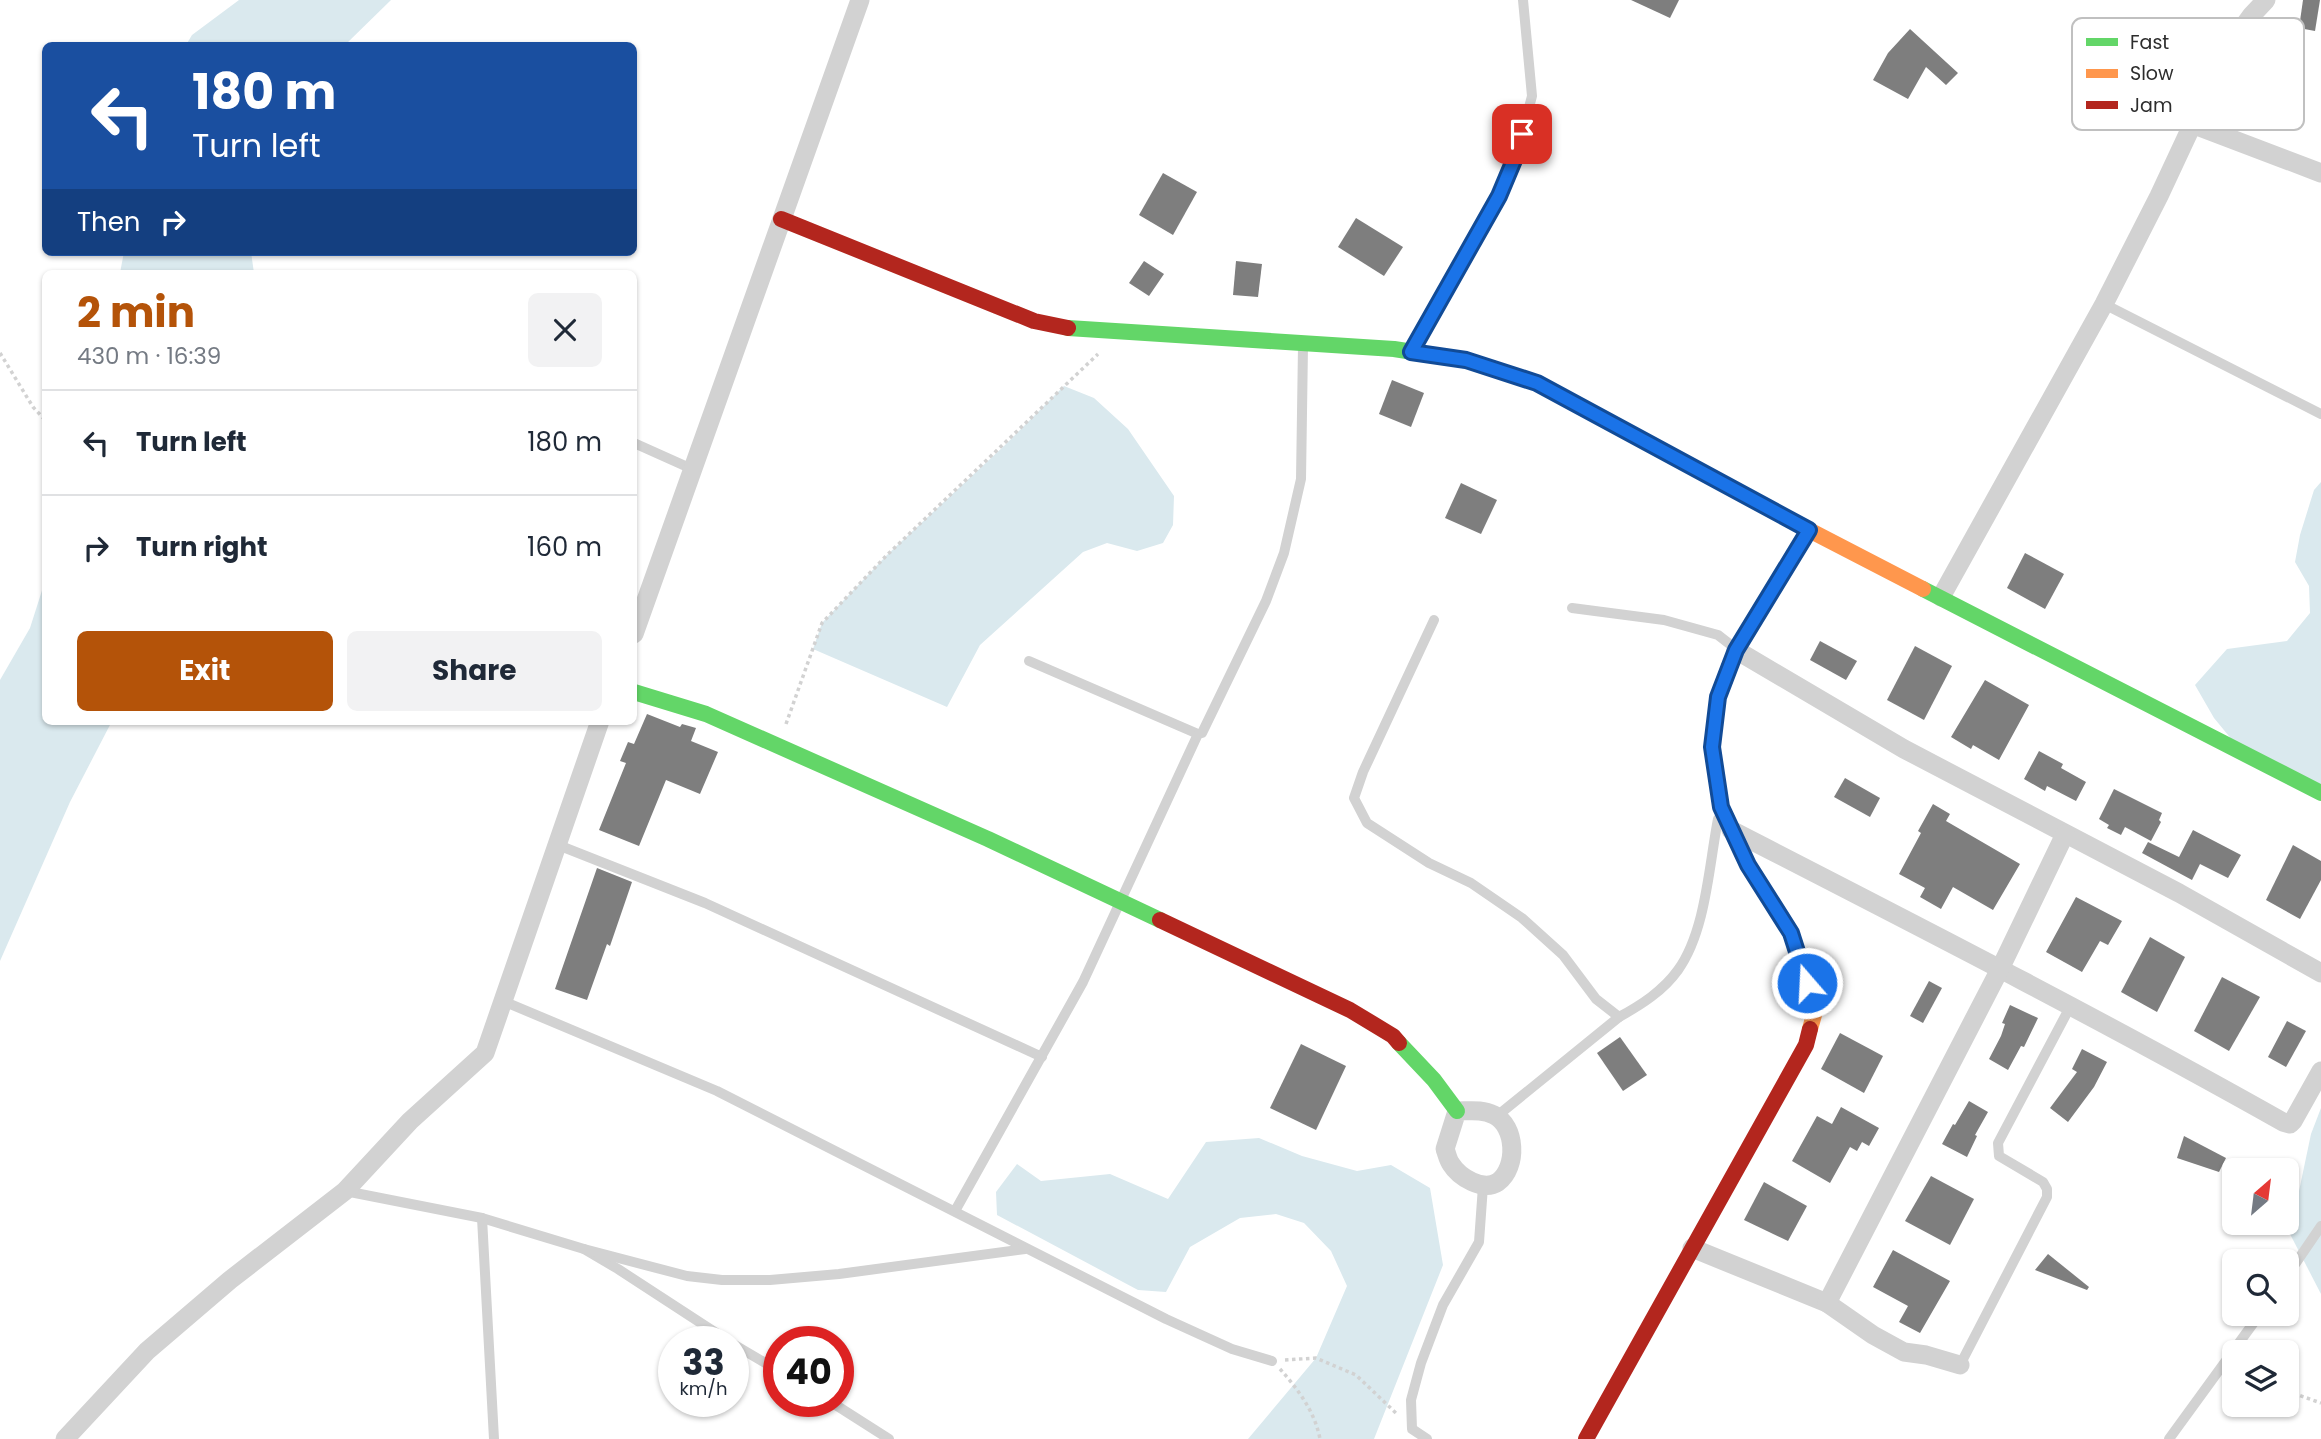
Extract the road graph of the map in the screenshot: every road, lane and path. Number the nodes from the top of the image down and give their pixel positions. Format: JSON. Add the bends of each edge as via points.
{"nodes":[{"id":1,"x":860,"y":0,"type":"edge"},
{"id":2,"x":1523,"y":0,"type":"edge"},
{"id":3,"x":2266,"y":0,"type":"edge"},
{"id":4,"x":2249,"y":18,"type":"edge"},
{"id":5,"x":2189,"y":130,"type":"edge"},
{"id":6,"x":2208,"y":130,"type":"edge"},
{"id":7,"x":2321,"y":173,"type":"edge"},
{"id":8,"x":781,"y":219,"type":"junction"},
{"id":9,"x":2104,"y":304,"type":"junction"},
{"id":10,"x":1125,"y":332,"type":"junction"},
{"id":11,"x":1303,"y":342,"type":"junction"},
{"id":12,"x":1411,"y":352,"type":"junction"},
{"id":13,"x":0,"y":354,"type":"edge"},
{"id":14,"x":2321,"y":414,"type":"edge"},
{"id":15,"x":42,"y":417,"type":"edge"},
{"id":16,"x":637,"y":444,"type":"edge"},
{"id":17,"x":692,"y":469,"type":"junction"},
{"id":18,"x":1809,"y":530,"type":"junction"},
{"id":19,"x":1941,"y":597,"type":"junction"},
{"id":20,"x":1572,"y":608,"type":"dead end"},
{"id":21,"x":1434,"y":620,"type":"dead end"},
{"id":22,"x":637,"y":625,"type":"edge"},
{"id":23,"x":1736,"y":650,"type":"junction"},
{"id":24,"x":1028,"y":661,"type":"dead end"},
{"id":25,"x":637,"y":693,"type":"edge"},
{"id":26,"x":599,"y":725,"type":"edge"},
{"id":27,"x":1198,"y":734,"type":"junction"},
{"id":28,"x":778,"y":746,"type":"junction"},
{"id":29,"x":2321,"y":793,"type":"edge"},
{"id":30,"x":1721,"y":807,"type":"junction"},
{"id":31,"x":1731,"y":830,"type":"junction"},
{"id":32,"x":2065,"y":834,"type":"junction"},
{"id":33,"x":558,"y":845,"type":"junction"},
{"id":34,"x":1121,"y":900,"type":"junction"},
{"id":35,"x":2000,"y":969,"type":"junction"},
{"id":36,"x":2321,"y":973,"type":"edge"},
{"id":37,"x":503,"y":1000,"type":"junction"},
{"id":38,"x":2070,"y":1007,"type":"junction"},
{"id":39,"x":1619,"y":1017,"type":"junction"},
{"id":40,"x":1042,"y":1057,"type":"junction"},
{"id":41,"x":2321,"y":1071,"type":"edge"},
{"id":42,"x":1457,"y":1111,"type":"junction"},
{"id":43,"x":1497,"y":1116,"type":"junction"},
{"id":44,"x":1483,"y":1186,"type":"junction"},
{"id":45,"x":345,"y":1191,"type":"junction"},
{"id":46,"x":955,"y":1211,"type":"junction"},
{"id":47,"x":482,"y":1218,"type":"junction"},
{"id":48,"x":2321,"y":1226,"type":"edge"},
{"id":49,"x":1692,"y":1248,"type":"junction"},
{"id":50,"x":584,"y":1249,"type":"junction"},
{"id":51,"x":1027,"y":1249,"type":"junction"},
{"id":52,"x":2299,"y":1258,"type":"edge"},
{"id":53,"x":1827,"y":1303,"type":"junction"},
{"id":54,"x":706,"y":1326,"type":"edge"},
{"id":55,"x":2251,"y":1326,"type":"edge"},
{"id":56,"x":1272,"y":1362,"type":"junction"},
{"id":57,"x":1960,"y":1365,"type":"joint"},
{"id":58,"x":2299,"y":1395,"type":"edge"},
{"id":59,"x":2321,"y":1403,"type":"edge"},
{"id":60,"x":854,"y":1417,"type":"edge"},
{"id":61,"x":1412,"y":1429,"type":"junction"},
{"id":62,"x":65,"y":1439,"type":"edge"},
{"id":63,"x":494,"y":1439,"type":"edge"},
{"id":64,"x":889,"y":1439,"type":"edge"},
{"id":65,"x":1320,"y":1439,"type":"edge"},
{"id":66,"x":1427,"y":1439,"type":"edge"},
{"id":67,"x":1586,"y":1439,"type":"edge"},
{"id":68,"x":2169,"y":1439,"type":"edge"}],
"edges":[{"from":1,"to":8,"type":"street"},
{"from":2,"to":12,"type":"lane","via":[[1532,96],[1517,153],[1499,196]]},
{"from":3,"to":4,"type":"street"},
{"from":5,"to":9,"type":"street"},
{"from":6,"to":7,"type":"street"},
{"from":8,"to":10,"type":"street","via":[[1034,321]]},
{"from":8,"to":17,"type":"street"},
{"from":9,"to":14,"type":"lane"},
{"from":9,"to":19,"type":"street"},
{"from":10,"to":11,"type":"street"},
{"from":10,"to":28,"type":"path","via":[[887,555],[822,623]]},
{"from":11,"to":12,"type":"street"},
{"from":11,"to":27,"type":"lane","via":[[1301,479],[1284,553],[1266,601]]},
{"from":12,"to":18,"type":"street","via":[[1466,360],[1537,383]]},
{"from":13,"to":15,"type":"path"},
{"from":16,"to":17,"type":"lane"},
{"from":17,"to":22,"type":"street"},
{"from":18,"to":19,"type":"street"},
{"from":18,"to":23,"type":"street"},
{"from":19,"to":29,"type":"street"},
{"from":20,"to":23,"type":"lane","via":[[1664,620],[1718,635]]},
{"from":21,"to":39,"type":"lane","via":[[1354,798],[1367,823],[1522,918],[1563,955],[1596,999]]},
{"from":23,"to":30,"type":"street","via":[[1718,697],[1712,747]]},
{"from":23,"to":32,"type":"street","via":[[1904,749]]},
{"from":24,"to":27,"type":"lane"},
{"from":25,"to":28,"type":"street","via":[[706,714]]},
{"from":26,"to":33,"type":"street"},
{"from":27,"to":34,"type":"lane"},
{"from":28,"to":34,"type":"street"},
{"from":30,"to":31,"type":"street"},
{"from":30,"to":39,"type":"lane","via":[[1705,904],[1679,969],[1641,1005]]},
{"from":31,"to":35,"type":"street"},
{"from":31,"to":49,"type":"street","via":[[1791,933],[1816,1008],[1805,1045]]},
{"from":32,"to":35,"type":"street"},
{"from":32,"to":36,"type":"street"},
{"from":33,"to":37,"type":"street"},
{"from":33,"to":40,"type":"lane","via":[[705,903]]},
{"from":34,"to":40,"type":"lane"},
{"from":34,"to":42,"type":"street","via":[[1350,1010],[1393,1036]]},
{"from":35,"to":38,"type":"street"},
{"from":35,"to":53,"type":"street"},
{"from":37,"to":45,"type":"street","via":[[485,1053],[411,1121]]},
{"from":37,"to":46,"type":"lane","via":[[717,1091]]},
{"from":38,"to":41,"type":"street","via":[[2290,1124]]},
{"from":38,"to":57,"type":"lane","via":[[1998,1143],[1999,1156],[2043,1182],[2046,1197]]},
{"from":39,"to":43,"type":"lane"},
{"from":40,"to":46,"type":"lane"},
{"from":42,"to":43,"type":"street"},
{"from":42,"to":44,"type":"street","via":[[1445,1149],[1466,1179]]},
{"from":43,"to":44,"type":"street","via":[[1510,1135],[1512,1153],[1497,1182]]},
{"from":44,"to":61,"type":"lane","via":[[1479,1242],[1443,1306],[1421,1363],[1411,1399]]},
{"from":45,"to":47,"type":"lane"},
{"from":45,"to":62,"type":"street","via":[[147,1352]]},
{"from":46,"to":51,"type":"lane"},
{"from":47,"to":50,"type":"lane"},
{"from":47,"to":63,"type":"lane"},
{"from":48,"to":52,"type":"lane"},
{"from":49,"to":53,"type":"street"},
{"from":49,"to":67,"type":"street"},
{"from":50,"to":51,"type":"lane","via":[[687,1276],[722,1280],[839,1274]]},
{"from":50,"to":54,"type":"lane"},
{"from":51,"to":56,"type":"lane","via":[[1232,1349]]},
{"from":53,"to":57,"type":"street","via":[[1904,1352]]},
{"from":55,"to":68,"type":"lane"},
{"from":56,"to":61,"type":"path","via":[[1316,1358],[1356,1376]]},
{"from":56,"to":65,"type":"path","via":[[1292,1382],[1316,1421]]},
{"from":58,"to":59,"type":"path"},
{"from":60,"to":64,"type":"lane"},
{"from":61,"to":66,"type":"lane"}]}
